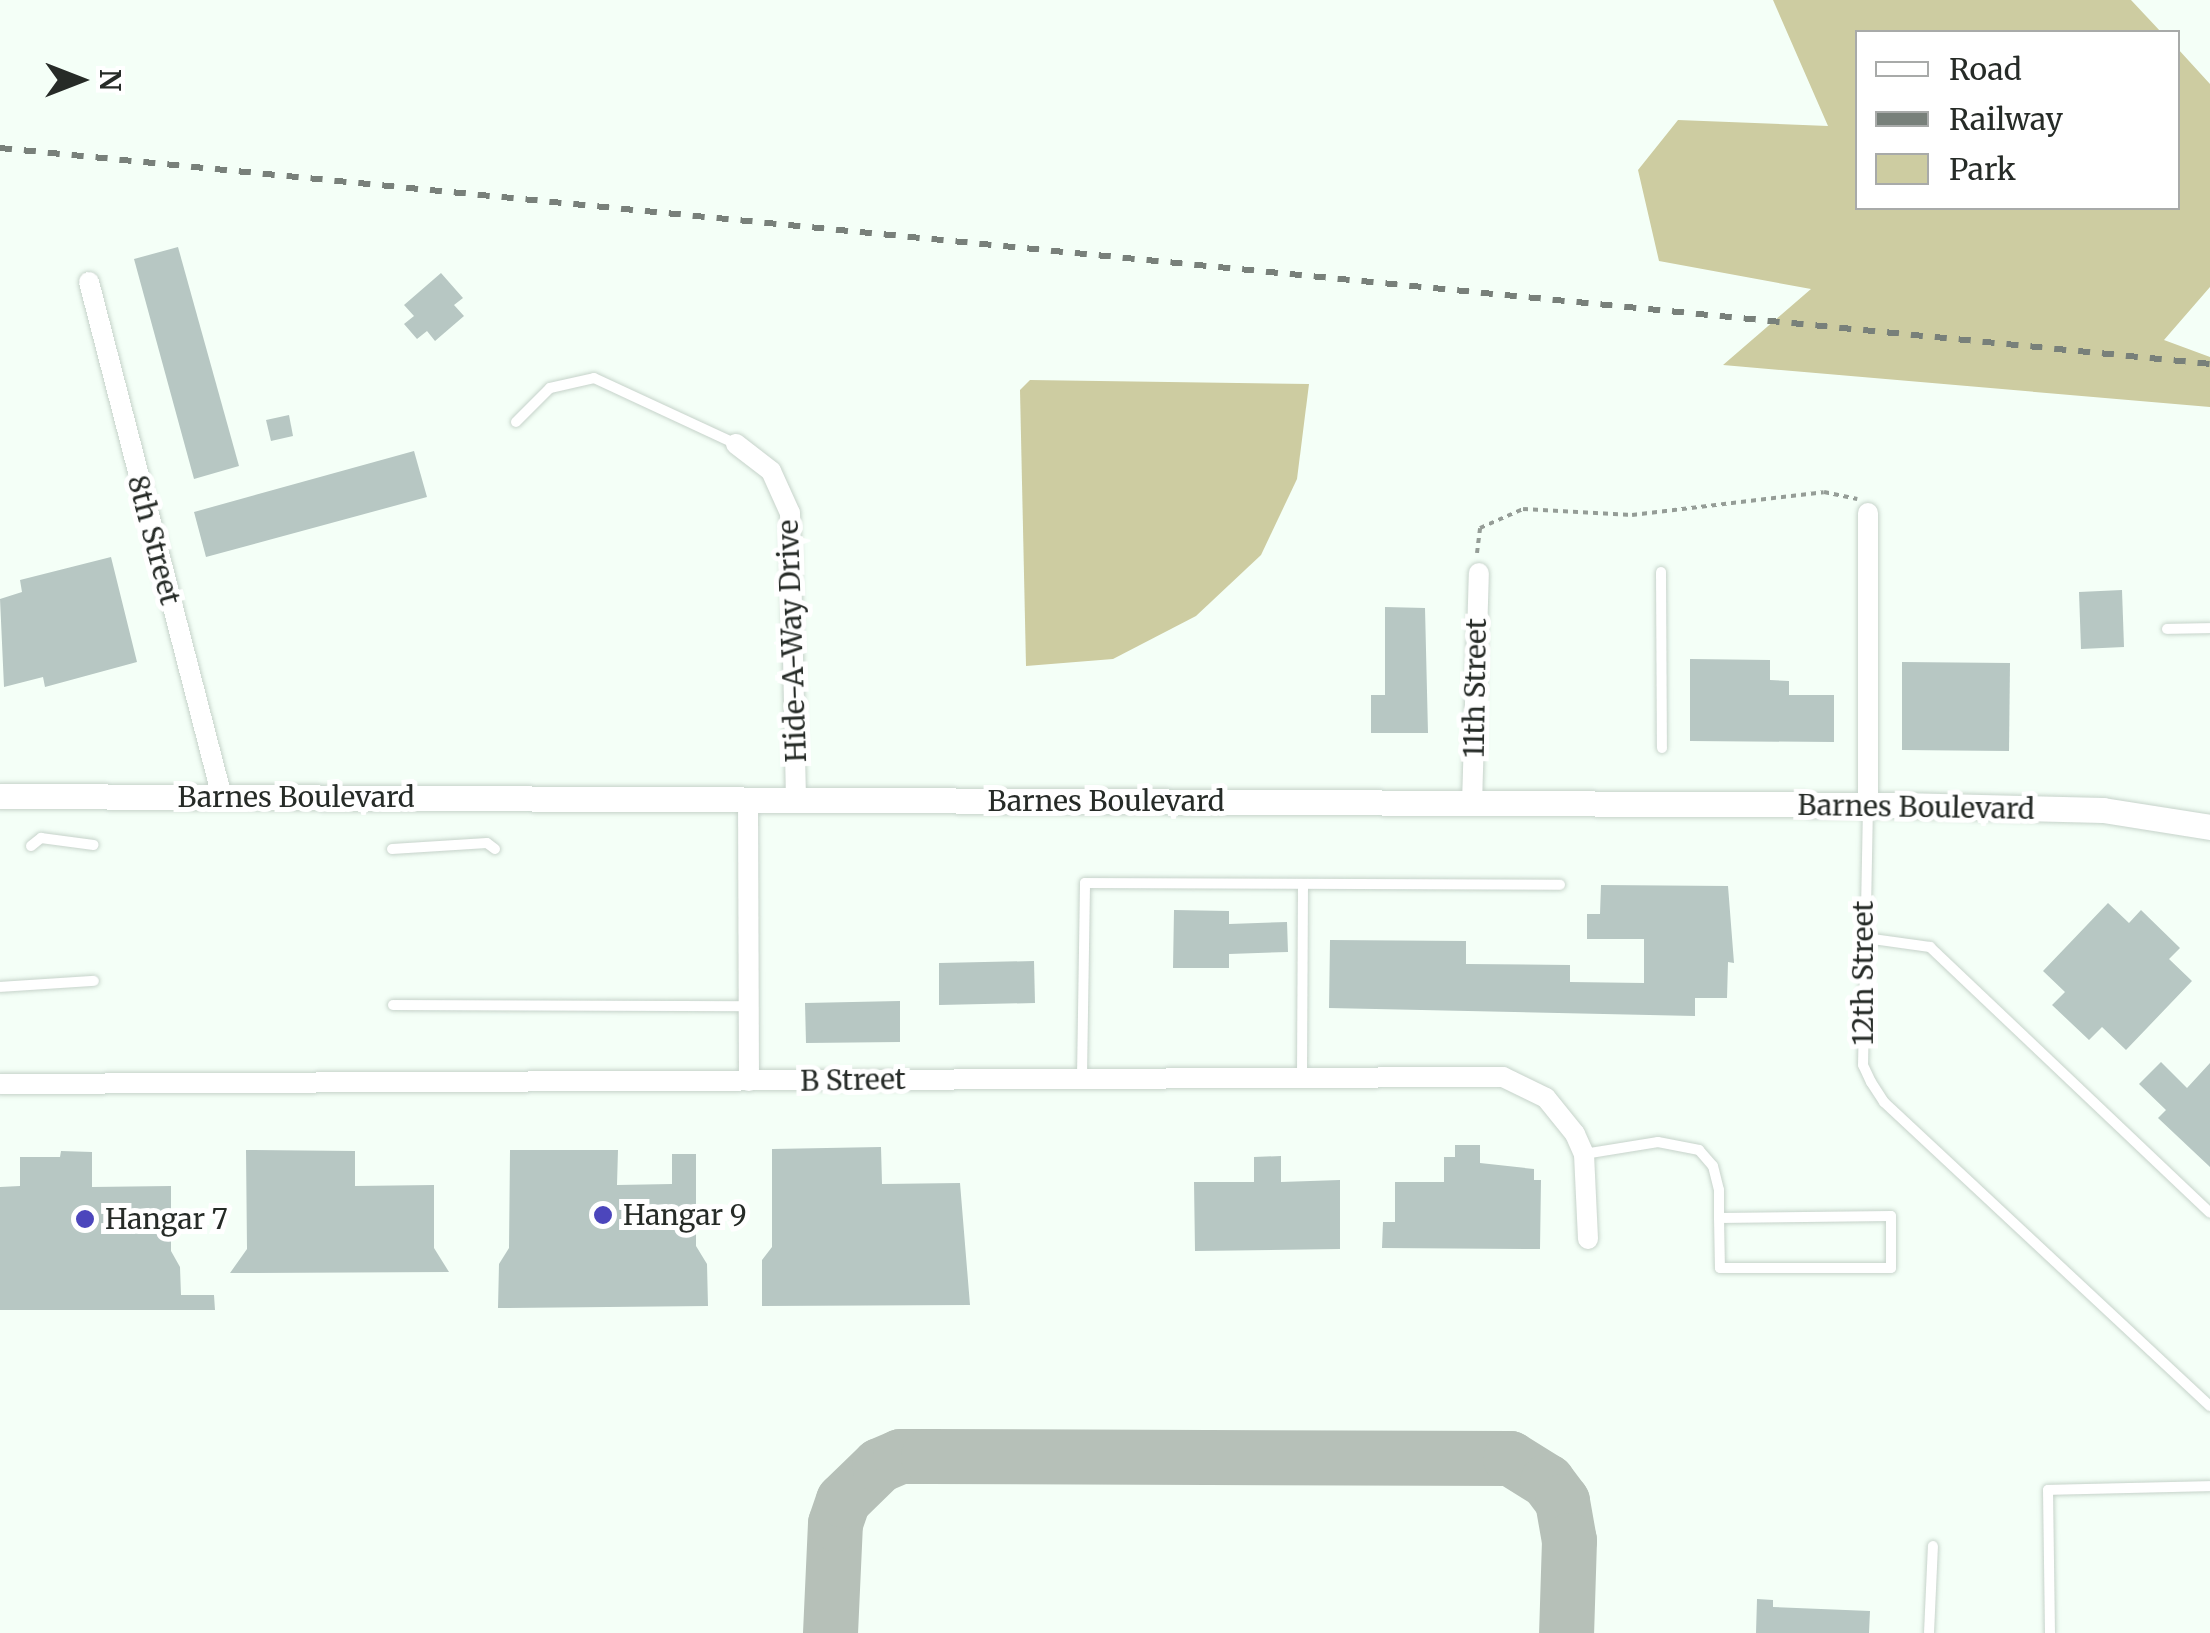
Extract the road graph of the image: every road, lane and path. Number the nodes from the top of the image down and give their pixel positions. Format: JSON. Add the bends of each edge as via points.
{"nodes":[{"id":1,"x":89,"y":282,"type":"dead end"},
{"id":2,"x":516,"y":422,"type":"dead end"},
{"id":3,"x":736,"y":444,"type":"joint"},
{"id":4,"x":1868,"y":514,"type":"joint"},
{"id":5,"x":1662,"y":572,"type":"dead end"},
{"id":6,"x":1479,"y":573,"type":"joint"},
{"id":7,"x":2167,"y":628,"type":"dead end"},
{"id":8,"x":2210,"y":628,"type":"edge"},
{"id":9,"x":1662,"y":748,"type":"dead end"},
{"id":10,"x":0,"y":796,"type":"edge"},
{"id":11,"x":222,"y":797,"type":"junction"},
{"id":12,"x":748,"y":799,"type":"junction"},
{"id":13,"x":796,"y":799,"type":"junction"},
{"id":14,"x":1472,"y":804,"type":"junction"},
{"id":15,"x":1868,"y":805,"type":"junction"},
{"id":16,"x":2210,"y":827,"type":"edge"},
{"id":17,"x":94,"y":845,"type":"dead end"},
{"id":18,"x":31,"y":846,"type":"dead end"},
{"id":19,"x":392,"y":849,"type":"dead end"},
{"id":20,"x":494,"y":850,"type":"dead end"},
{"id":21,"x":1304,"y":885,"type":"junction"},
{"id":22,"x":1560,"y":885,"type":"dead end"},
{"id":23,"x":1865,"y":938,"type":"junction"},
{"id":24,"x":94,"y":981,"type":"dead end"},
{"id":25,"x":0,"y":987,"type":"edge"},
{"id":26,"x":393,"y":1006,"type":"dead end"},
{"id":27,"x":748,"y":1006,"type":"junction"},
{"id":28,"x":1082,"y":1076,"type":"junction"},
{"id":29,"x":1302,"y":1076,"type":"junction"},
{"id":30,"x":749,"y":1081,"type":"junction"},
{"id":31,"x":0,"y":1084,"type":"edge"},
{"id":32,"x":1584,"y":1154,"type":"junction"},
{"id":33,"x":2210,"y":1213,"type":"edge"},
{"id":34,"x":1719,"y":1218,"type":"junction"},
{"id":35,"x":1588,"y":1240,"type":"dead end"},
{"id":36,"x":2210,"y":1406,"type":"edge"},
{"id":37,"x":2210,"y":1486,"type":"edge"},
{"id":38,"x":1933,"y":1546,"type":"dead end"},
{"id":39,"x":1930,"y":1633,"type":"edge"},
{"id":40,"x":2050,"y":1633,"type":"edge"}],
"edges":[{"from":1,"to":11,"type":"street","name":"8th Street"},
{"from":2,"to":3,"type":"lane","via":[[550,388],[594,378]]},
{"from":3,"to":13,"type":"street","name":"Hide-A-Way Drive","via":[[771,471],[790,514]]},
{"from":4,"to":6,"type":"path","via":[[1857,498],[1824,492],[1632,514],[1523,509],[1480,528]]},
{"from":4,"to":15,"type":"street","name":"12th Street"},
{"from":5,"to":9,"type":"lane"},
{"from":6,"to":14,"type":"street","name":"11th Street"},
{"from":7,"to":8,"type":"lane"},
{"from":10,"to":11,"type":"street","name":"Barnes Boulevard"},
{"from":11,"to":12,"type":"street","name":"Barnes Boulevard"},
{"from":12,"to":13,"type":"street","name":"Barnes Boulevard"},
{"from":12,"to":27,"type":"street"},
{"from":13,"to":14,"type":"street","name":"Barnes Boulevard"},
{"from":14,"to":15,"type":"street","name":"Barnes Boulevard"},
{"from":15,"to":16,"type":"street","name":"Barnes Boulevard","via":[[2103,810]]},
{"from":15,"to":23,"type":"lane","name":"12th Street"},
{"from":17,"to":18,"type":"lane","via":[[41,838]]},
{"from":19,"to":20,"type":"lane","via":[[488,843]]},
{"from":21,"to":22,"type":"lane"},
{"from":21,"to":28,"type":"lane","via":[[1085,883]]},
{"from":21,"to":29,"type":"lane"},
{"from":23,"to":33,"type":"lane","via":[[1930,947]]},
{"from":23,"to":36,"type":"lane","name":"12th Street","via":[[1862,1065],[1884,1102]]},
{"from":24,"to":25,"type":"lane"},
{"from":26,"to":27,"type":"lane"},
{"from":27,"to":30,"type":"street"},
{"from":28,"to":29,"type":"street","name":"B Street"},
{"from":28,"to":30,"type":"street","name":"B Street"},
{"from":29,"to":32,"type":"street","name":"B Street","via":[[1470,1075],[1528,1084],[1563,1114]]},
{"from":30,"to":31,"type":"street","name":"B Street"},
{"from":32,"to":34,"type":"lane","via":[[1658,1142],[1699,1150],[1713,1166]]},
{"from":32,"to":35,"type":"street","name":"B Street"},
{"from":34,"to":34,"type":"lane","via":[[1720,1268],[1891,1268],[1892,1216]]},
{"from":37,"to":40,"type":"lane","via":[[2048,1490]]},
{"from":38,"to":39,"type":"lane"}]}
